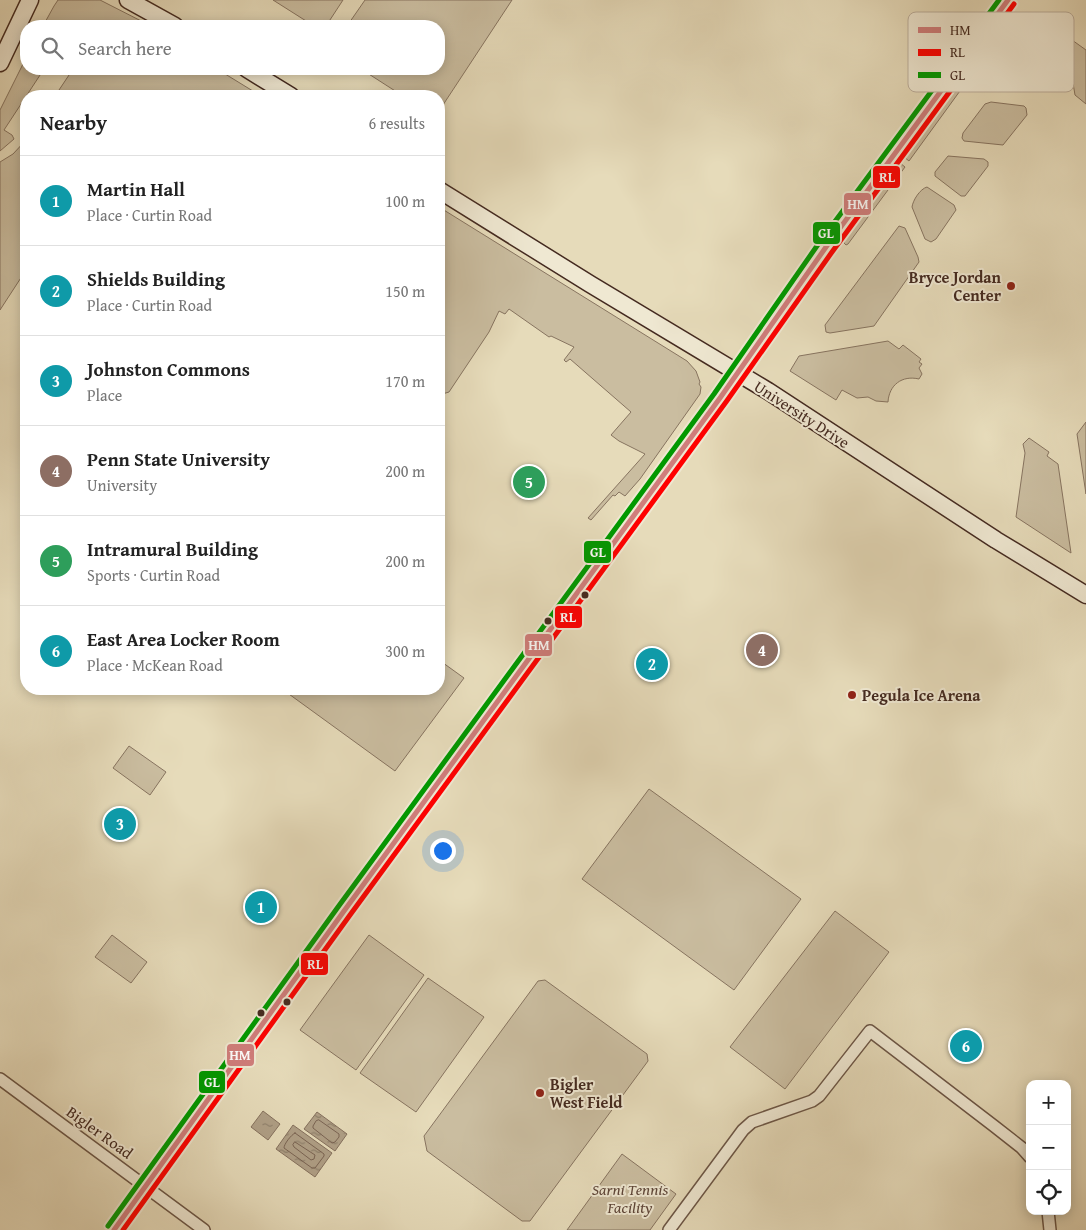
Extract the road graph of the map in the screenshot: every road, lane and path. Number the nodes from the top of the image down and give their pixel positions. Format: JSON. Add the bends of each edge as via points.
{"nodes":[{"id":1,"x":30,"y":0,"type":"edge"},
{"id":2,"x":128,"y":0,"type":"edge"},
{"id":3,"x":1008,"y":0,"type":"edge"},
{"id":4,"x":999,"y":12,"type":"edge"},
{"id":5,"x":21,"y":20,"type":"edge"},
{"id":6,"x":164,"y":20,"type":"edge"},
{"id":7,"x":20,"y":21,"type":"edge"},
{"id":8,"x":0,"y":64,"type":"edge"},
{"id":9,"x":257,"y":75,"type":"edge"},
{"id":10,"x":281,"y":90,"type":"edge"},
{"id":11,"x":940,"y":92,"type":"edge"},
{"id":12,"x":445,"y":194,"type":"edge"},
{"id":13,"x":737,"y":373,"type":"junction"},
{"id":14,"x":1086,"y":595,"type":"edge"},
{"id":15,"x":0,"y":1079,"type":"edge"},
{"id":16,"x":1026,"y":1152,"type":"edge"},
{"id":17,"x":146,"y":1186,"type":"junction"},
{"id":18,"x":1048,"y":1215,"type":"edge"},
{"id":19,"x":114,"y":1230,"type":"edge"},
{"id":20,"x":204,"y":1230,"type":"edge"},
{"id":21,"x":668,"y":1230,"type":"edge"},
{"id":22,"x":1050,"y":1230,"type":"edge"}],
"edges":[{"from":1,"to":5,"type":"main road"},
{"from":2,"to":6,"type":"main road"},
{"from":3,"to":4,"type":"street"},
{"from":7,"to":8,"type":"main road"},
{"from":9,"to":10,"type":"main road"},
{"from":11,"to":13,"type":"street"},
{"from":12,"to":13,"type":"main road","name":"University Drive"},
{"from":13,"to":14,"type":"main road","name":"University Drive"},
{"from":13,"to":17,"type":"street"},
{"from":15,"to":17,"type":"street","name":"Bigler Road"},
{"from":16,"to":21,"type":"street","via":[[870,1031],[812,1101],[752,1122],[742,1130]]},
{"from":17,"to":19,"type":"street"},
{"from":17,"to":20,"type":"street","name":"Bigler Road"},
{"from":18,"to":22,"type":"street"}]}
